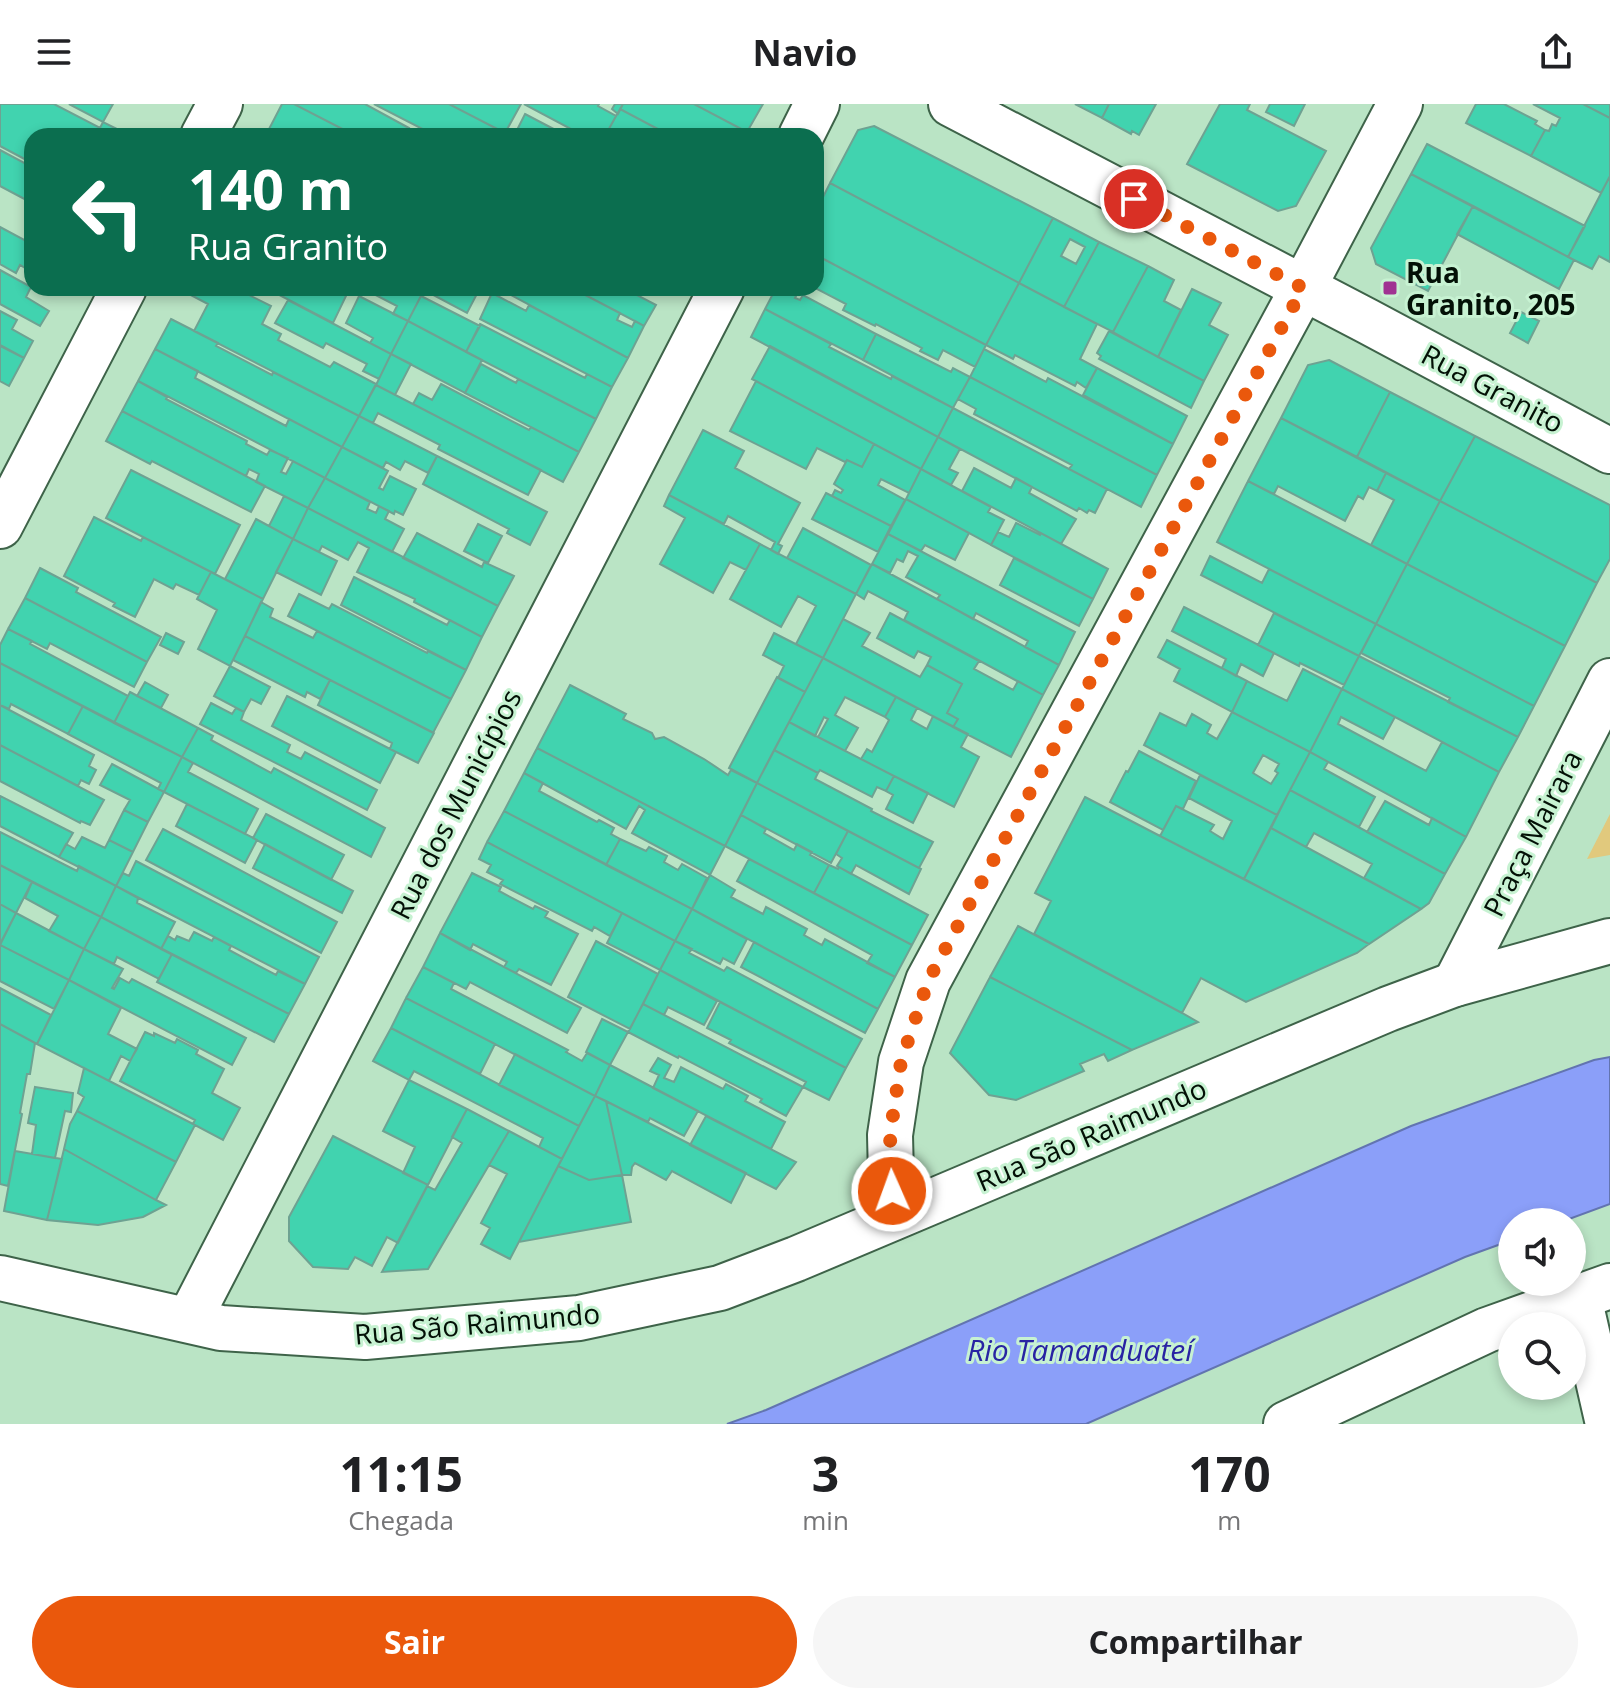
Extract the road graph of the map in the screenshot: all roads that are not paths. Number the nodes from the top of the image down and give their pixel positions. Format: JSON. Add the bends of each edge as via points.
{"nodes":[{"id":1,"x":220,"y":104,"type":"edge"},
{"id":2,"x":817,"y":104,"type":"edge"},
{"id":3,"x":951,"y":104,"type":"edge"},
{"id":4,"x":1400,"y":104,"type":"edge"},
{"id":5,"x":207,"y":128,"type":"edge"},
{"id":6,"x":805,"y":128,"type":"edge"},
{"id":7,"x":1303,"y":288,"type":"junction"},
{"id":8,"x":120,"y":296,"type":"edge"},
{"id":9,"x":718,"y":296,"type":"edge"},
{"id":10,"x":1610,"y":451,"type":"edge"},
{"id":11,"x":0,"y":526,"type":"edge"},
{"id":12,"x":1610,"y":681,"type":"edge"},
{"id":13,"x":1610,"y":941,"type":"edge"},
{"id":14,"x":1455,"y":984,"type":"junction"},
{"id":15,"x":892,"y":1218,"type":"junction"},
{"id":16,"x":0,"y":1278,"type":"edge"},
{"id":17,"x":1595,"y":1292,"type":"edge"},
{"id":18,"x":189,"y":1320,"type":"junction"},
{"id":19,"x":1286,"y":1424,"type":"edge"},
{"id":20,"x":1608,"y":1424,"type":"edge"}],
"edges":[{"from":1,"to":5,"type":"main road"},
{"from":2,"to":6,"type":"main road"},
{"from":3,"to":7,"type":"main road","name":"Rua Granito"},
{"from":4,"to":7,"type":"main road"},
{"from":7,"to":10,"type":"main road","name":"Rua Granito"},
{"from":7,"to":15,"type":"main road","via":[[928,981],[901,1062],[890,1135]]},
{"from":8,"to":11,"type":"main road"},
{"from":9,"to":18,"type":"main road","name":"Rua dos Municípios"},
{"from":12,"to":14,"type":"main road","name":"Praça Mairara"},
{"from":13,"to":14,"type":"main road","name":"Rua São Raimundo"},
{"from":14,"to":15,"type":"main road","name":"Rua São Raimundo"},
{"from":15,"to":18,"type":"main road","name":"Rua São Raimundo","via":[[720,1288],[579,1318],[365,1337],[221,1328]]},
{"from":16,"to":18,"type":"main road","name":"Rua São Raimundo"},
{"from":17,"to":19,"type":"main road","via":[[1487,1330]]},
{"from":17,"to":20,"type":"main road"}]}
